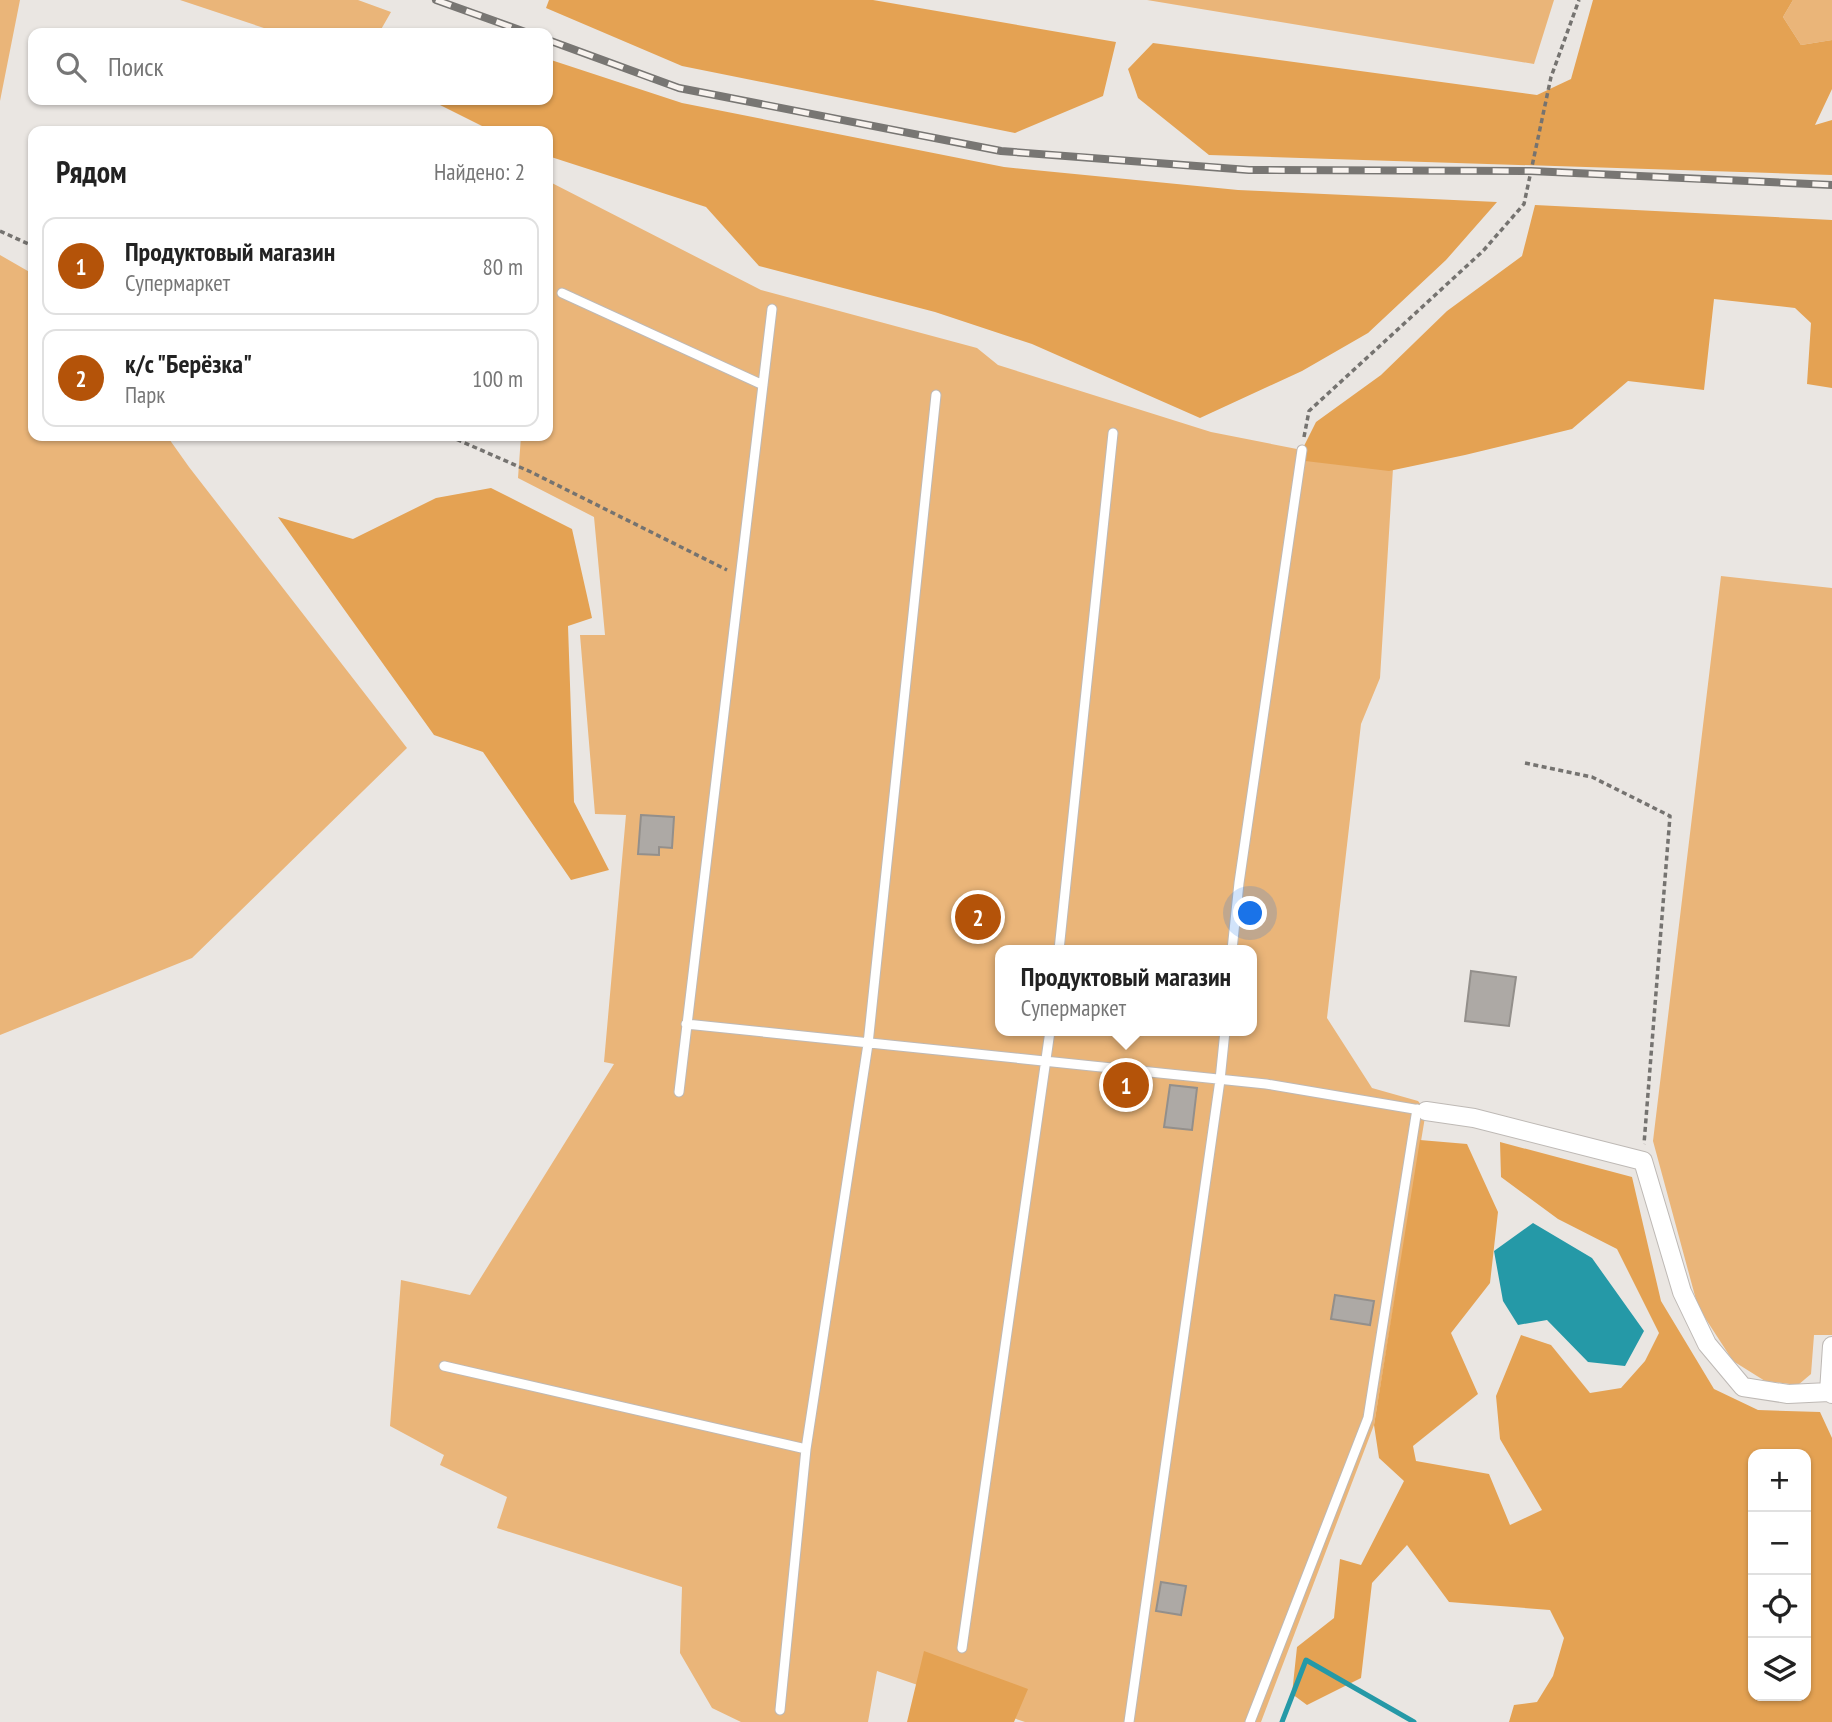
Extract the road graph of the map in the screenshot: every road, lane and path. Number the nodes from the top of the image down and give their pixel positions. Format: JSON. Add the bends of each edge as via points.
{"nodes":[{"id":1,"x":1579,"y":0,"type":"edge"},
{"id":2,"x":0,"y":231,"type":"edge"},
{"id":3,"x":28,"y":244,"type":"edge"},
{"id":4,"x":562,"y":293,"type":"dead end"},
{"id":5,"x":772,"y":309,"type":"dead end"},
{"id":6,"x":763,"y":385,"type":"junction"},
{"id":7,"x":936,"y":395,"type":"dead end"},
{"id":8,"x":1113,"y":433,"type":"dead end"},
{"id":9,"x":460,"y":441,"type":"edge"},
{"id":10,"x":1302,"y":450,"type":"joint"},
{"id":11,"x":739,"y":576,"type":"junction"},
{"id":12,"x":1525,"y":763,"type":"dead end"},
{"id":13,"x":1060,"y":945,"type":"edge"},
{"id":14,"x":1233,"y":945,"type":"edge"},
{"id":15,"x":686,"y":1024,"type":"junction"},
{"id":16,"x":1049,"y":1036,"type":"edge"},
{"id":17,"x":1224,"y":1036,"type":"edge"},
{"id":18,"x":868,"y":1044,"type":"junction"},
{"id":19,"x":1047,"y":1060,"type":"junction"},
{"id":20,"x":1220,"y":1080,"type":"junction"},
{"id":21,"x":679,"y":1092,"type":"dead end"},
{"id":22,"x":1422,"y":1110,"type":"junction"},
{"id":23,"x":1643,"y":1161,"type":"junction"},
{"id":24,"x":1832,"y":1346,"type":"edge"},
{"id":25,"x":444,"y":1366,"type":"dead end"},
{"id":26,"x":1831,"y":1393,"type":"edge"},
{"id":27,"x":806,"y":1449,"type":"junction"},
{"id":28,"x":962,"y":1648,"type":"dead end"},
{"id":29,"x":780,"y":1710,"type":"dead end"},
{"id":30,"x":1129,"y":1722,"type":"edge"},
{"id":31,"x":1250,"y":1722,"type":"edge"}],
"edges":[{"from":1,"to":10,"type":"path","via":[[1551,77],[1524,204],[1483,251],[1309,411]]},
{"from":2,"to":3,"type":"path"},
{"from":4,"to":6,"type":"lane"},
{"from":5,"to":6,"type":"lane"},
{"from":6,"to":11,"type":"lane"},
{"from":7,"to":18,"type":"lane"},
{"from":8,"to":13,"type":"lane"},
{"from":9,"to":11,"type":"path"},
{"from":10,"to":14,"type":"lane"},
{"from":11,"to":15,"type":"lane"},
{"from":12,"to":23,"type":"path","via":[[1591,777],[1670,816]]},
{"from":15,"to":18,"type":"lane"},
{"from":15,"to":21,"type":"lane"},
{"from":16,"to":19,"type":"lane"},
{"from":17,"to":20,"type":"lane"},
{"from":18,"to":19,"type":"lane"},
{"from":18,"to":27,"type":"lane"},
{"from":19,"to":20,"type":"lane"},
{"from":19,"to":28,"type":"lane"},
{"from":20,"to":22,"type":"lane"},
{"from":20,"to":30,"type":"lane"},
{"from":22,"to":23,"type":"street","via":[[1474,1118]]},
{"from":22,"to":31,"type":"lane","via":[[1368,1418]]},
{"from":23,"to":26,"type":"street","via":[[1682,1292],[1707,1344],[1743,1387],[1788,1394]]},
{"from":24,"to":26,"type":"street"},
{"from":25,"to":27,"type":"lane"},
{"from":27,"to":29,"type":"lane"}]}
